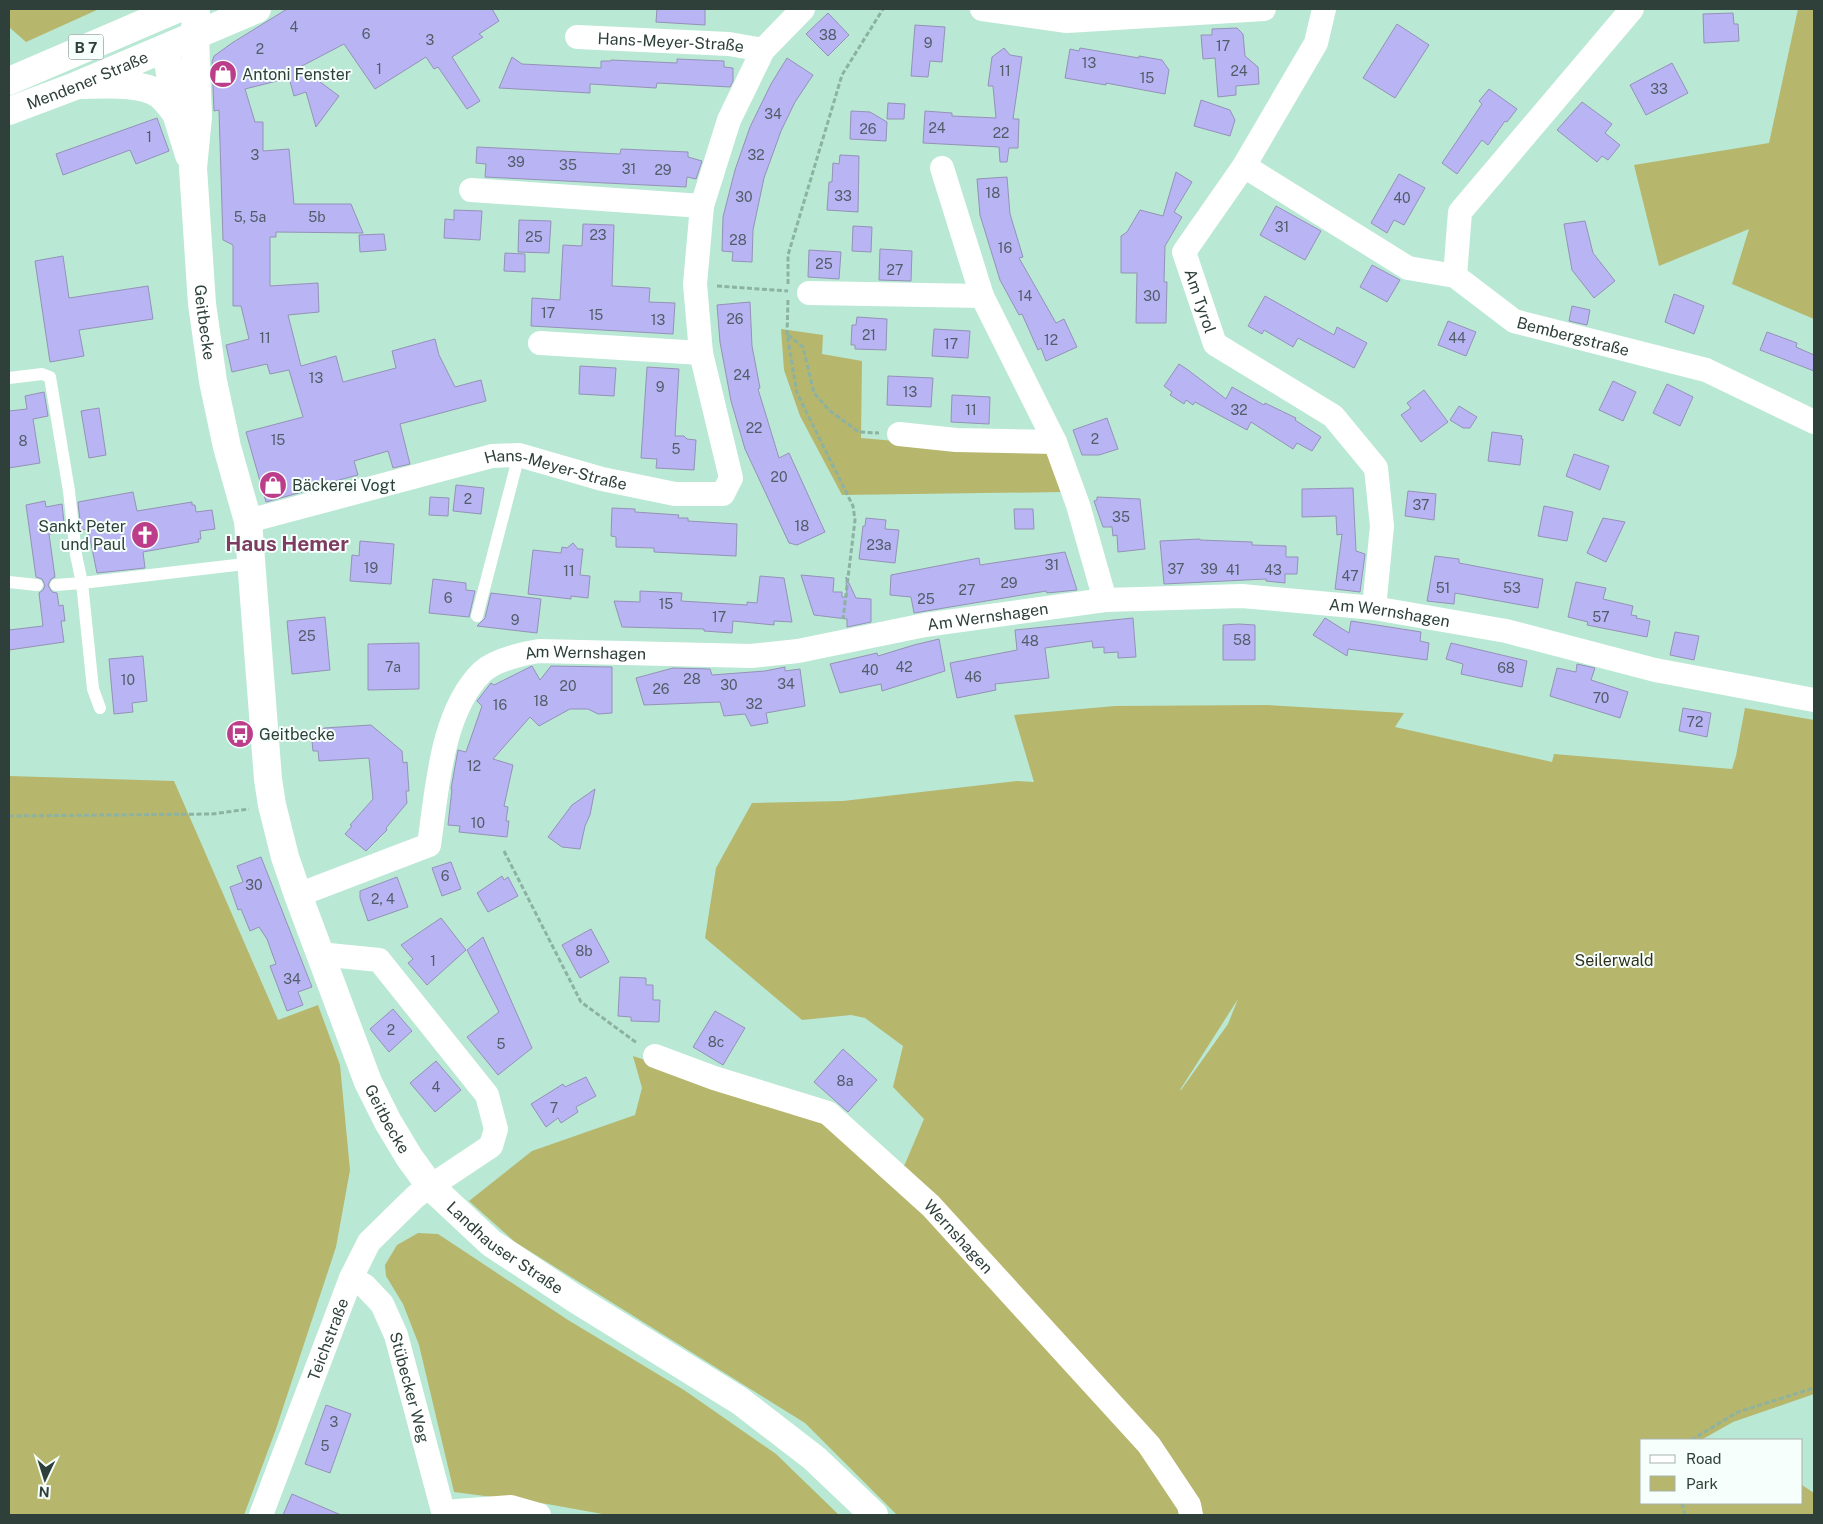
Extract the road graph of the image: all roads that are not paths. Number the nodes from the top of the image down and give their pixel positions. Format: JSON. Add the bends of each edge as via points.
{"nodes":[{"id":1,"x":196,"y":9,"type":"edge"},
{"id":2,"x":257,"y":9,"type":"edge"},
{"id":3,"x":804,"y":9,"type":"edge"},
{"id":4,"x":982,"y":9,"type":"edge"},
{"id":5,"x":1264,"y":9,"type":"edge"},
{"id":6,"x":1324,"y":9,"type":"edge"},
{"id":7,"x":1632,"y":9,"type":"edge"},
{"id":8,"x":168,"y":11,"type":"edge"},
{"id":9,"x":195,"y":35,"type":"junction"},
{"id":10,"x":578,"y":37,"type":"dead end"},
{"id":11,"x":166,"y":48,"type":"junction"},
{"id":12,"x":763,"y":50,"type":"junction"},
{"id":13,"x":9,"y":80,"type":"edge"},
{"id":14,"x":78,"y":86,"type":"junction"},
{"id":15,"x":9,"y":111,"type":"edge"},
{"id":16,"x":176,"y":113,"type":"junction"},
{"id":17,"x":1244,"y":166,"type":"junction"},
{"id":18,"x":193,"y":168,"type":"junction"},
{"id":19,"x":942,"y":168,"type":"dead end"},
{"id":20,"x":471,"y":190,"type":"dead end"},
{"id":21,"x":702,"y":206,"type":"junction"},
{"id":22,"x":1455,"y":276,"type":"junction"},
{"id":23,"x":798,"y":292,"type":"road end"},
{"id":24,"x":982,"y":296,"type":"junction"},
{"id":25,"x":540,"y":343,"type":"dead end"},
{"id":26,"x":701,"y":353,"type":"junction"},
{"id":27,"x":9,"y":378,"type":"edge"},
{"id":28,"x":1814,"y":422,"type":"edge"},
{"id":29,"x":899,"y":434,"type":"road end"},
{"id":30,"x":1055,"y":442,"type":"junction"},
{"id":31,"x":519,"y":455,"type":"junction"},
{"id":32,"x":248,"y":521,"type":"junction"},
{"id":33,"x":253,"y":564,"type":"junction"},
{"id":34,"x":9,"y":582,"type":"edge"},
{"id":35,"x":82,"y":583,"type":"junction"},
{"id":36,"x":56,"y":584,"type":"dead end"},
{"id":37,"x":37,"y":585,"type":"dead end"},
{"id":38,"x":1105,"y":600,"type":"junction"},
{"id":39,"x":1374,"y":608,"type":"junction"},
{"id":40,"x":477,"y":616,"type":"dead end"},
{"id":41,"x":1814,"y":700,"type":"edge"},
{"id":42,"x":100,"y":708,"type":"dead end"},
{"id":43,"x":298,"y":895,"type":"junction"},
{"id":44,"x":319,"y":954,"type":"junction"},
{"id":45,"x":655,"y":1056,"type":"road end"},
{"id":46,"x":430,"y":1186,"type":"junction"},
{"id":47,"x":352,"y":1278,"type":"junction"},
{"id":48,"x":443,"y":1514,"type":"edge"},
{"id":49,"x":261,"y":1515,"type":"edge"},
{"id":50,"x":539,"y":1515,"type":"edge"},
{"id":51,"x":874,"y":1515,"type":"edge"},
{"id":52,"x":1191,"y":1515,"type":"edge"}],
"edges":[{"from":1,"to":9,"type":"street","name":"Geitbecke"},
{"from":2,"to":9,"type":"street","number":"B 7"},
{"from":3,"to":12,"type":"street","name":"Hans-Meyer-Straße"},
{"from":4,"to":5,"type":"street","via":[[1067,22]]},
{"from":6,"to":17,"type":"street","name":"Am Tyrol","via":[[1316,43]]},
{"from":7,"to":22,"type":"street","via":[[1460,212]]},
{"from":8,"to":11,"type":"street","name":"Geitbecke"},
{"from":8,"to":13,"type":"street","number":"B 7"},
{"from":9,"to":11,"type":"street","number":"B 7"},
{"from":9,"to":18,"type":"street","name":"Geitbecke","via":[[198,116]]},
{"from":10,"to":12,"type":"street","name":"Hans-Meyer-Straße","via":[[729,44]]},
{"from":11,"to":14,"type":"street","name":"Mendener Straße","number":"B 7"},
{"from":11,"to":16,"type":"street","name":"Geitbecke"},
{"from":12,"to":21,"type":"street","name":"Hans-Meyer-Straße","via":[[729,120]]},
{"from":14,"to":15,"type":"street","name":"Mendener Straße","number":"B 7"},
{"from":14,"to":16,"type":"street","via":[[149,90],[159,95]]},
{"from":16,"to":18,"type":"street","name":"Geitbecke"},
{"from":17,"to":22,"type":"street","via":[[1408,268]]},
{"from":17,"to":39,"type":"street","name":"Am Tyrol","via":[[1184,252],[1214,344],[1334,416],[1376,468],[1382,526]]},
{"from":18,"to":32,"type":"street","name":"Geitbecke","via":[[202,304],[213,381]]},
{"from":19,"to":24,"type":"street"},
{"from":20,"to":21,"type":"street"},
{"from":21,"to":26,"type":"street","name":"Hans-Meyer-Straße","via":[[694,284]]},
{"from":22,"to":28,"type":"street","name":"Bembergstraße","via":[[1514,321],[1706,370]]},
{"from":23,"to":24,"type":"street"},
{"from":24,"to":30,"type":"street"},
{"from":25,"to":26,"type":"street"},
{"from":26,"to":31,"type":"street","name":"Hans-Meyer-Straße","via":[[731,478],[722,494],[675,494],[602,479]]},
{"from":27,"to":35,"type":"lane","via":[[42,374],[50,378]]},
{"from":29,"to":30,"type":"street","via":[[956,440]]},
{"from":30,"to":38,"type":"street","via":[[1078,505]]},
{"from":31,"to":32,"type":"street","name":"Hans-Meyer-Straße","via":[[492,456]]},
{"from":31,"to":40,"type":"lane"},
{"from":32,"to":33,"type":"street","name":"Geitbecke"},
{"from":33,"to":35,"type":"lane"},
{"from":33,"to":43,"type":"street","name":"Geitbecke","via":[[272,805]]},
{"from":34,"to":37,"type":"lane"},
{"from":35,"to":36,"type":"lane"},
{"from":35,"to":42,"type":"lane","via":[[93,689]]},
{"from":38,"to":39,"type":"street","name":"Am Wernshagen","via":[[1242,596]]},
{"from":38,"to":43,"type":"street","name":"Am Wernshagen","via":[[925,625],[798,651],[751,656],[539,651],[515,655],[483,671],[462,698],[444,748],[429,845]]},
{"from":39,"to":41,"type":"street","name":"Am Wernshagen","via":[[1506,631],[1655,670]]},
{"from":43,"to":44,"type":"street","name":"Geitbecke"},
{"from":44,"to":46,"type":"street","name":"Geitbecke","via":[[368,1082],[408,1157]]},
{"from":44,"to":46,"type":"street","name":"Landhauser Straße","via":[[379,960],[487,1095],[496,1129],[491,1146]]},
{"from":45,"to":52,"type":"street","name":"Wernshagen","via":[[714,1078],[828,1112],[932,1206],[1149,1445],[1189,1505]]},
{"from":46,"to":47,"type":"street","name":"Teichstraße","via":[[370,1242]]},
{"from":46,"to":51,"type":"street","name":"Landhauser Straße","via":[[491,1243],[740,1401],[814,1458]]},
{"from":47,"to":48,"type":"street","name":"Stübecker Weg","via":[[382,1304],[396,1335]]},
{"from":47,"to":49,"type":"street","name":"Teichstraße"},
{"from":48,"to":50,"type":"street","name":"Stübecker Weg","via":[[511,1507]]}]}
